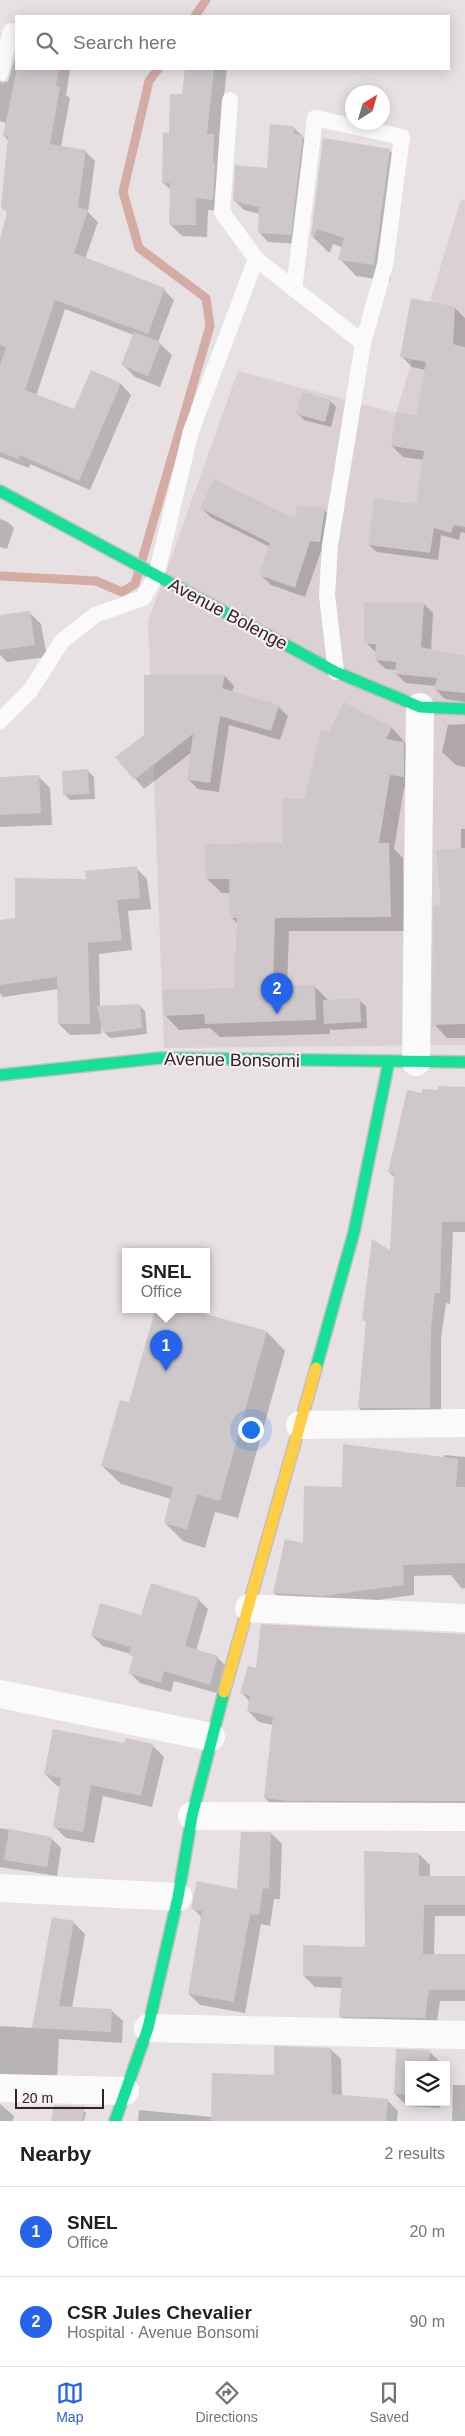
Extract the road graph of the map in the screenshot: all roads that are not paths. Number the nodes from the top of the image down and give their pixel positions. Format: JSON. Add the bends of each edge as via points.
{"nodes":[{"id":1,"x":11,"y":32,"type":"dead end"},
{"id":2,"x":0,"y":73,"type":"edge"},
{"id":3,"x":230,"y":100,"type":"dead end"},
{"id":4,"x":256,"y":259,"type":"junction"},
{"id":5,"x":294,"y":289,"type":"junction"},
{"id":6,"x":363,"y":343,"type":"junction"},
{"id":7,"x":0,"y":492,"type":"edge"},
{"id":8,"x":154,"y":574,"type":"junction"},
{"id":9,"x":336,"y":672,"type":"junction"},
{"id":10,"x":420,"y":707,"type":"junction"},
{"id":11,"x":465,"y":709,"type":"edge"},
{"id":12,"x":0,"y":721,"type":"edge"},
{"id":13,"x":389,"y":1061,"type":"junction"},
{"id":14,"x":416,"y":1062,"type":"junction"},
{"id":15,"x":465,"y":1062,"type":"edge"},
{"id":16,"x":0,"y":1075,"type":"edge"},
{"id":17,"x":465,"y":1423,"type":"edge"},
{"id":18,"x":300,"y":1425,"type":"junction"},
{"id":19,"x":249,"y":1608,"type":"junction"},
{"id":20,"x":465,"y":1618,"type":"edge"},
{"id":21,"x":0,"y":1694,"type":"edge"},
{"id":22,"x":211,"y":1738,"type":"junction"},
{"id":23,"x":192,"y":1816,"type":"junction"},
{"id":24,"x":465,"y":1817,"type":"edge"},
{"id":25,"x":0,"y":1888,"type":"edge"},
{"id":26,"x":178,"y":1897,"type":"junction"},
{"id":27,"x":148,"y":2028,"type":"junction"},
{"id":28,"x":465,"y":2035,"type":"edge"},
{"id":29,"x":0,"y":2088,"type":"edge"},
{"id":30,"x":125,"y":2091,"type":"junction"},
{"id":31,"x":114,"y":2121,"type":"edge"}],
"edges":[{"from":1,"to":2,"type":"lane"},
{"from":3,"to":4,"type":"lane","via":[[222,212]]},
{"from":4,"to":5,"type":"lane"},
{"from":4,"to":8,"type":"lane","via":[[191,431]]},
{"from":5,"to":6,"type":"lane"},
{"from":5,"to":6,"type":"lane","via":[[315,118],[402,137],[385,265]]},
{"from":6,"to":9,"type":"lane","via":[[330,545],[327,595]]},
{"from":7,"to":8,"type":"street","name":"Avenue Bolenge"},
{"from":8,"to":9,"type":"street","name":"Avenue Bolenge"},
{"from":8,"to":12,"type":"lane","via":[[143,598],[95,615],[62,641],[30,691]]},
{"from":9,"to":10,"type":"street","name":"Avenue Bolenge"},
{"from":10,"to":11,"type":"street","name":"Avenue Bolenge"},
{"from":10,"to":14,"type":"street"},
{"from":13,"to":14,"type":"street","name":"Avenue Bonsomi"},
{"from":13,"to":16,"type":"street","name":"Avenue Bonsomi","via":[[160,1058]]},
{"from":13,"to":18,"type":"street","via":[[354,1232]]},
{"from":14,"to":15,"type":"street","name":"Avenue Bonsomi"},
{"from":17,"to":18,"type":"street"},
{"from":18,"to":19,"type":"street"},
{"from":19,"to":20,"type":"street"},
{"from":19,"to":22,"type":"street"},
{"from":21,"to":22,"type":"street"},
{"from":22,"to":23,"type":"street"},
{"from":23,"to":24,"type":"street"},
{"from":23,"to":26,"type":"street"},
{"from":25,"to":26,"type":"street"},
{"from":26,"to":27,"type":"street"},
{"from":27,"to":28,"type":"street"},
{"from":27,"to":30,"type":"street"},
{"from":29,"to":30,"type":"street"},
{"from":30,"to":31,"type":"street"}]}
